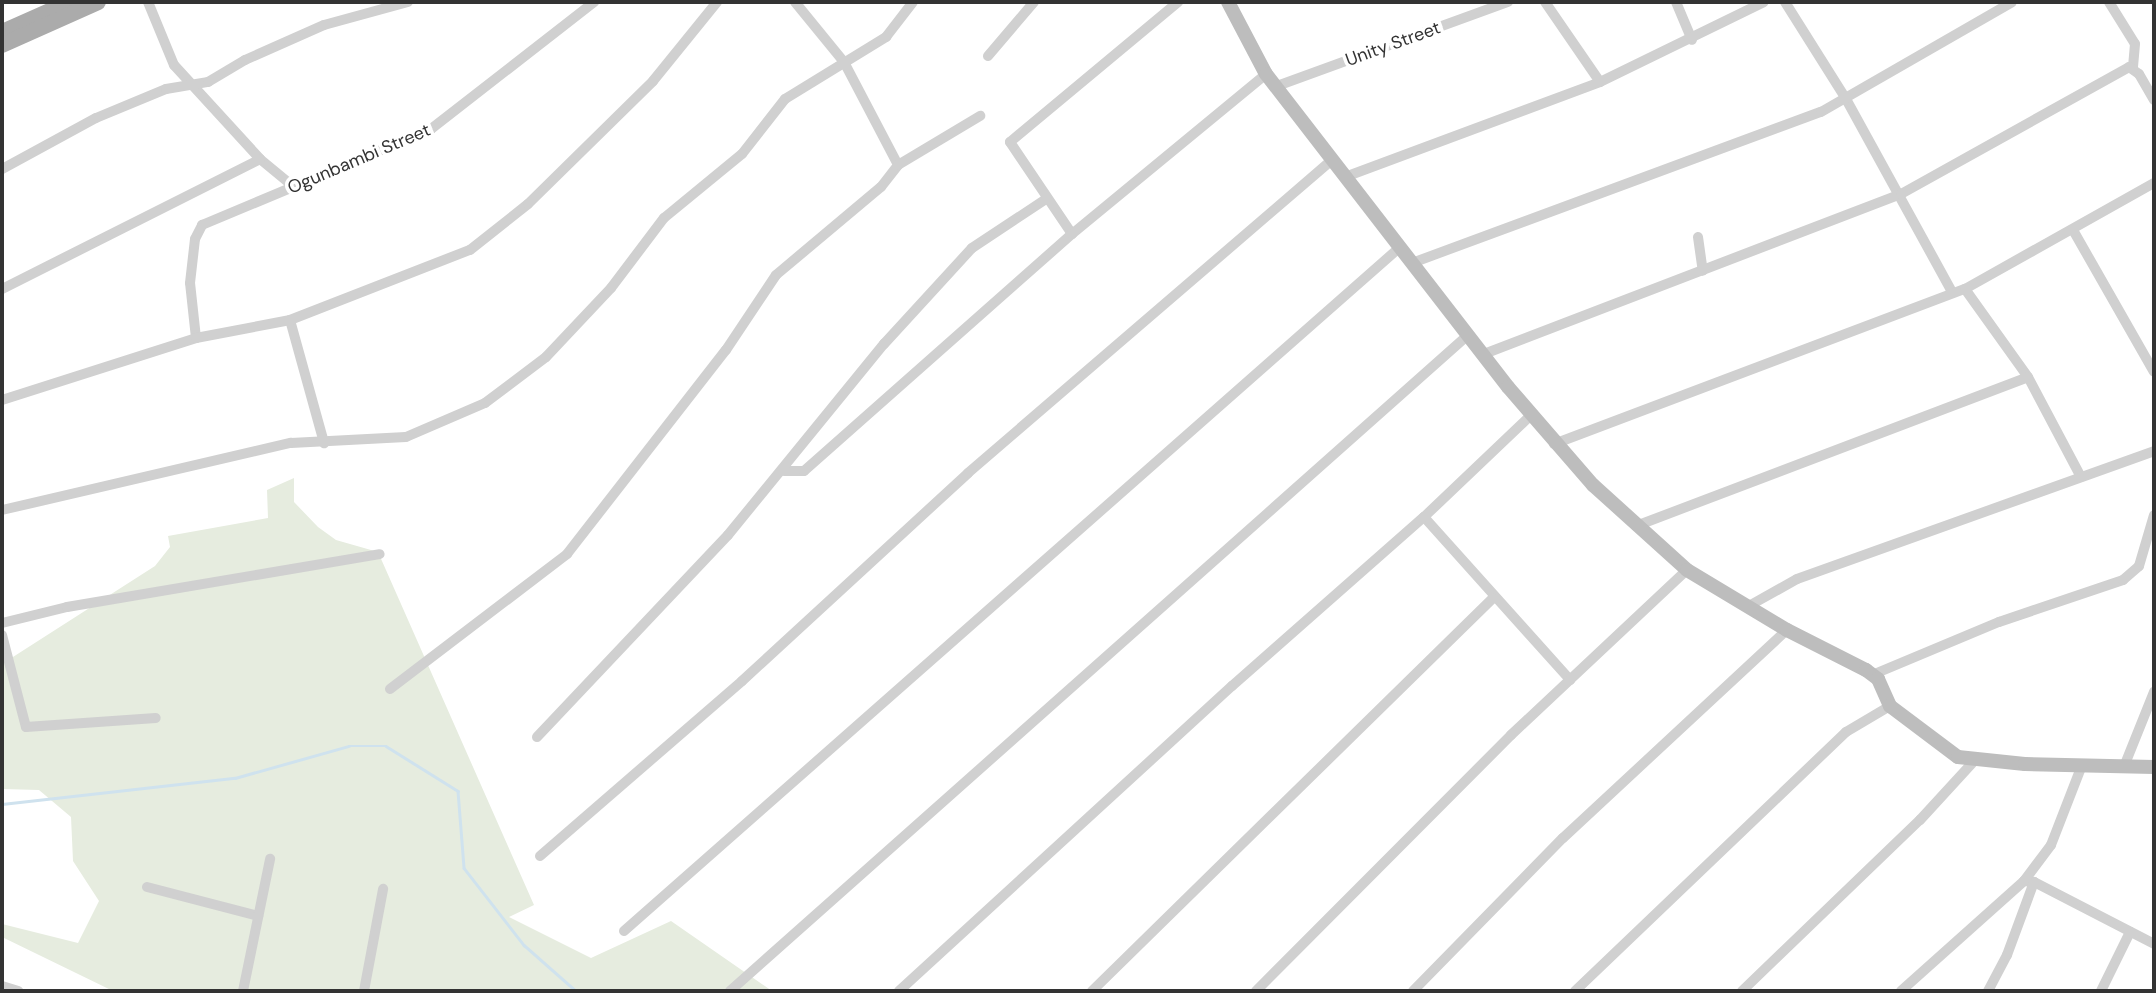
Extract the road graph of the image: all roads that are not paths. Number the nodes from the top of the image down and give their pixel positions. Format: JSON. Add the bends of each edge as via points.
{"nodes":[{"id":1,"x":70,"y":2,"type":"edge"},
{"id":2,"x":98,"y":2,"type":"edge"},
{"id":3,"x":148,"y":2,"type":"edge"},
{"id":4,"x":408,"y":2,"type":"edge"},
{"id":5,"x":594,"y":2,"type":"edge"},
{"id":6,"x":717,"y":2,"type":"edge"},
{"id":7,"x":795,"y":2,"type":"edge"},
{"id":8,"x":913,"y":2,"type":"edge"},
{"id":9,"x":1034,"y":2,"type":"edge"},
{"id":10,"x":1178,"y":2,"type":"edge"},
{"id":11,"x":1227,"y":2,"type":"edge"},
{"id":12,"x":1508,"y":2,"type":"edge"},
{"id":13,"x":1545,"y":2,"type":"edge"},
{"id":14,"x":1676,"y":2,"type":"edge"},
{"id":15,"x":1764,"y":2,"type":"edge"},
{"id":16,"x":1785,"y":2,"type":"edge"},
{"id":17,"x":2012,"y":2,"type":"edge"},
{"id":18,"x":2109,"y":2,"type":"edge"},
{"id":19,"x":2,"y":32,"type":"edge"},
{"id":20,"x":1692,"y":40,"type":"junction"},
{"id":21,"x":2,"y":45,"type":"edge"},
{"id":22,"x":988,"y":55,"type":"dead end"},
{"id":23,"x":844,"y":62,"type":"junction"},
{"id":24,"x":2133,"y":68,"type":"junction"},
{"id":25,"x":1266,"y":74,"type":"junction"},
{"id":26,"x":1600,"y":82,"type":"junction"},
{"id":27,"x":193,"y":83,"type":"junction"},
{"id":28,"x":1277,"y":86,"type":"junction"},
{"id":29,"x":1846,"y":99,"type":"junction"},
{"id":30,"x":2154,"y":100,"type":"edge"},
{"id":31,"x":980,"y":116,"type":"dead end"},
{"id":32,"x":260,"y":159,"type":"junction"},
{"id":33,"x":1331,"y":161,"type":"junction"},
{"id":34,"x":898,"y":164,"type":"junction"},
{"id":35,"x":2,"y":169,"type":"edge"},
{"id":36,"x":1345,"y":177,"type":"junction"},
{"id":37,"x":2154,"y":183,"type":"edge"},
{"id":38,"x":294,"y":187,"type":"junction"},
{"id":39,"x":1901,"y":194,"type":"junction"},
{"id":40,"x":1046,"y":199,"type":"junction"},
{"id":41,"x":2073,"y":230,"type":"junction"},
{"id":42,"x":1072,"y":234,"type":"junction"},
{"id":43,"x":1698,"y":237,"type":"dead end"},
{"id":44,"x":1399,"y":248,"type":"junction"},
{"id":45,"x":1412,"y":263,"type":"junction"},
{"id":46,"x":1703,"y":271,"type":"junction"},
{"id":47,"x":2,"y":289,"type":"edge"},
{"id":48,"x":1965,"y":289,"type":"junction"},
{"id":49,"x":1952,"y":292,"type":"junction"},
{"id":50,"x":290,"y":320,"type":"junction"},
{"id":51,"x":1468,"y":335,"type":"junction"},
{"id":52,"x":196,"y":338,"type":"junction"},
{"id":53,"x":1483,"y":354,"type":"junction"},
{"id":54,"x":2154,"y":372,"type":"edge"},
{"id":55,"x":2028,"y":377,"type":"junction"},
{"id":56,"x":2,"y":400,"type":"edge"},
{"id":57,"x":1531,"y":415,"type":"junction"},
{"id":58,"x":324,"y":443,"type":"junction"},
{"id":59,"x":1554,"y":444,"type":"junction"},
{"id":60,"x":2154,"y":451,"type":"edge"},
{"id":61,"x":784,"y":471,"type":"junction"},
{"id":62,"x":2093,"y":474,"type":"junction"},
{"id":63,"x":2081,"y":477,"type":"junction"},
{"id":64,"x":2094,"y":487,"type":"dead end"},
{"id":65,"x":2,"y":510,"type":"edge"},
{"id":66,"x":2154,"y":515,"type":"edge"},
{"id":67,"x":1424,"y":517,"type":"junction"},
{"id":68,"x":1636,"y":526,"type":"junction"},
{"id":69,"x":2150,"y":547,"type":"edge"},
{"id":70,"x":380,"y":554,"type":"dead end"},
{"id":71,"x":1687,"y":570,"type":"junction"},
{"id":72,"x":1493,"y":598,"type":"junction"},
{"id":73,"x":1747,"y":607,"type":"junction"},
{"id":74,"x":2,"y":623,"type":"edge"},
{"id":75,"x":1787,"y":631,"type":"junction"},
{"id":76,"x":2,"y":638,"type":"edge"},
{"id":77,"x":1872,"y":674,"type":"junction"},
{"id":78,"x":1570,"y":681,"type":"junction"},
{"id":79,"x":390,"y":689,"type":"dead end"},
{"id":80,"x":2154,"y":692,"type":"edge"},
{"id":81,"x":1890,"y":706,"type":"junction"},
{"id":82,"x":156,"y":718,"type":"dead end"},
{"id":83,"x":537,"y":737,"type":"dead end"},
{"id":84,"x":1975,"y":760,"type":"junction"},
{"id":85,"x":2124,"y":764,"type":"junction"},
{"id":86,"x":2082,"y":765,"type":"junction"},
{"id":87,"x":2154,"y":767,"type":"edge"},
{"id":88,"x":540,"y":856,"type":"dead end"},
{"id":89,"x":270,"y":859,"type":"dead end"},
{"id":90,"x":2029,"y":881,"type":"junction"},
{"id":91,"x":147,"y":887,"type":"dead end"},
{"id":92,"x":383,"y":889,"type":"dead end"},
{"id":93,"x":258,"y":916,"type":"junction"},
{"id":94,"x":624,"y":931,"type":"dead end"},
{"id":95,"x":2130,"y":932,"type":"junction"},
{"id":96,"x":2154,"y":944,"type":"edge"},
{"id":97,"x":2,"y":986,"type":"edge"},
{"id":98,"x":19,"y":991,"type":"edge"},
{"id":99,"x":243,"y":991,"type":"edge"},
{"id":100,"x":364,"y":991,"type":"edge"},
{"id":101,"x":730,"y":991,"type":"edge"},
{"id":102,"x":899,"y":991,"type":"edge"},
{"id":103,"x":1092,"y":991,"type":"edge"},
{"id":104,"x":1256,"y":991,"type":"edge"},
{"id":105,"x":1413,"y":991,"type":"edge"},
{"id":106,"x":1575,"y":991,"type":"edge"},
{"id":107,"x":1742,"y":991,"type":"edge"},
{"id":108,"x":1901,"y":991,"type":"edge"},
{"id":109,"x":1988,"y":991,"type":"edge"},
{"id":110,"x":2101,"y":991,"type":"edge"}],
"edges":[{"from":1,"to":19,"type":"main road"},
{"from":2,"to":21,"type":"main road"},
{"from":3,"to":27,"type":"street","via":[[166,52]]},
{"from":4,"to":27,"type":"street","via":[[324,25],[245,60],[218,78]]},
{"from":5,"to":38,"type":"street","name":"Ogunbambi Street","via":[[431,129]]},
{"from":6,"to":50,"type":"street","via":[[653,81],[528,204],[470,250]]},
{"from":7,"to":23,"type":"street"},
{"from":8,"to":23,"type":"street","via":[[886,37]]},
{"from":9,"to":22,"type":"street"},
{"from":10,"to":40,"type":"street","via":[[1010,142]]},
{"from":11,"to":25,"type":"street"},
{"from":12,"to":28,"type":"street","name":"Unity Street"},
{"from":13,"to":26,"type":"street"},
{"from":14,"to":20,"type":"street"},
{"from":15,"to":20,"type":"street"},
{"from":16,"to":29,"type":"street"},
{"from":17,"to":29,"type":"street"},
{"from":18,"to":24,"type":"street","via":[[2135,44]]},
{"from":20,"to":26,"type":"street"},
{"from":23,"to":34,"type":"street"},
{"from":23,"to":58,"type":"street","via":[[785,99],[742,153],[664,218],[611,288],[546,357],[505,392],[406,437]]},
{"from":24,"to":30,"type":"street"},
{"from":24,"to":39,"type":"street"},
{"from":25,"to":28,"type":"street"},
{"from":25,"to":42,"type":"street"},
{"from":26,"to":36,"type":"street"},
{"from":27,"to":32,"type":"street"},
{"from":27,"to":35,"type":"street","via":[[166,89],[96,118]]},
{"from":28,"to":33,"type":"street"},
{"from":29,"to":39,"type":"street"},
{"from":29,"to":45,"type":"street","via":[[1667,171]]},
{"from":31,"to":34,"type":"street"},
{"from":32,"to":38,"type":"street"},
{"from":32,"to":47,"type":"street"},
{"from":33,"to":36,"type":"street"},
{"from":33,"to":88,"type":"street","via":[[968,473],[742,681]]},
{"from":34,"to":79,"type":"street","via":[[881,187],[764,287],[726,350],[568,554]]},
{"from":36,"to":44,"type":"street"},
{"from":37,"to":41,"type":"street"},
{"from":38,"to":52,"type":"street","name":"Ogunbambi Street","via":[[202,225],[195,239],[190,284]]},
{"from":39,"to":46,"type":"street"},
{"from":39,"to":49,"type":"street"},
{"from":40,"to":42,"type":"street"},
{"from":40,"to":61,"type":"street","via":[[972,248],[884,344]]},
{"from":41,"to":48,"type":"street"},
{"from":41,"to":54,"type":"street"},
{"from":42,"to":61,"type":"street","via":[[804,471]]},
{"from":43,"to":46,"type":"street"},
{"from":44,"to":45,"type":"street"},
{"from":44,"to":94,"type":"street"},
{"from":45,"to":51,"type":"street"},
{"from":46,"to":53,"type":"street"},
{"from":48,"to":49,"type":"street"},
{"from":48,"to":55,"type":"street"},
{"from":49,"to":59,"type":"street"},
{"from":50,"to":52,"type":"street"},
{"from":50,"to":58,"type":"street"},
{"from":51,"to":53,"type":"street"},
{"from":51,"to":101,"type":"street"},
{"from":52,"to":56,"type":"street"},
{"from":53,"to":57,"type":"street"},
{"from":55,"to":63,"type":"street"},
{"from":55,"to":68,"type":"street"},
{"from":57,"to":59,"type":"street"},
{"from":57,"to":67,"type":"street"},
{"from":58,"to":65,"type":"street","via":[[291,443]]},
{"from":59,"to":68,"type":"street"},
{"from":60,"to":62,"type":"street"},
{"from":61,"to":83,"type":"street"},
{"from":62,"to":63,"type":"street"},
{"from":62,"to":64,"type":"street"},
{"from":63,"to":73,"type":"street","via":[[1797,579]]},
{"from":66,"to":69,"type":"street"},
{"from":67,"to":72,"type":"street"},
{"from":67,"to":102,"type":"street"},
{"from":68,"to":71,"type":"street"},
{"from":69,"to":77,"type":"street","via":[[2139,566],[2123,580],[1999,622]]},
{"from":70,"to":74,"type":"street","via":[[66,607]]},
{"from":71,"to":73,"type":"street"},
{"from":71,"to":78,"type":"street"},
{"from":72,"to":78,"type":"street"},
{"from":72,"to":103,"type":"street"},
{"from":73,"to":75,"type":"street"},
{"from":75,"to":77,"type":"street"},
{"from":75,"to":105,"type":"street","via":[[1563,838]]},
{"from":76,"to":82,"type":"street","via":[[26,727]]},
{"from":77,"to":81,"type":"street"},
{"from":78,"to":104,"type":"street"},
{"from":80,"to":85,"type":"street"},
{"from":81,"to":84,"type":"street","via":[[1942,749]]},
{"from":81,"to":106,"type":"street","via":[[1846,732]]},
{"from":84,"to":86,"type":"street"},
{"from":84,"to":107,"type":"street","via":[[1920,820]]},
{"from":85,"to":86,"type":"street"},
{"from":85,"to":87,"type":"street"},
{"from":86,"to":90,"type":"street","via":[[2051,845]]},
{"from":89,"to":93,"type":"street"},
{"from":90,"to":95,"type":"street"},
{"from":90,"to":108,"type":"street"},
{"from":90,"to":109,"type":"street","via":[[2007,955]]},
{"from":91,"to":93,"type":"street"},
{"from":92,"to":100,"type":"street"},
{"from":93,"to":99,"type":"street"},
{"from":95,"to":96,"type":"street"},
{"from":95,"to":110,"type":"street"},
{"from":97,"to":98,"type":"street"}]}
